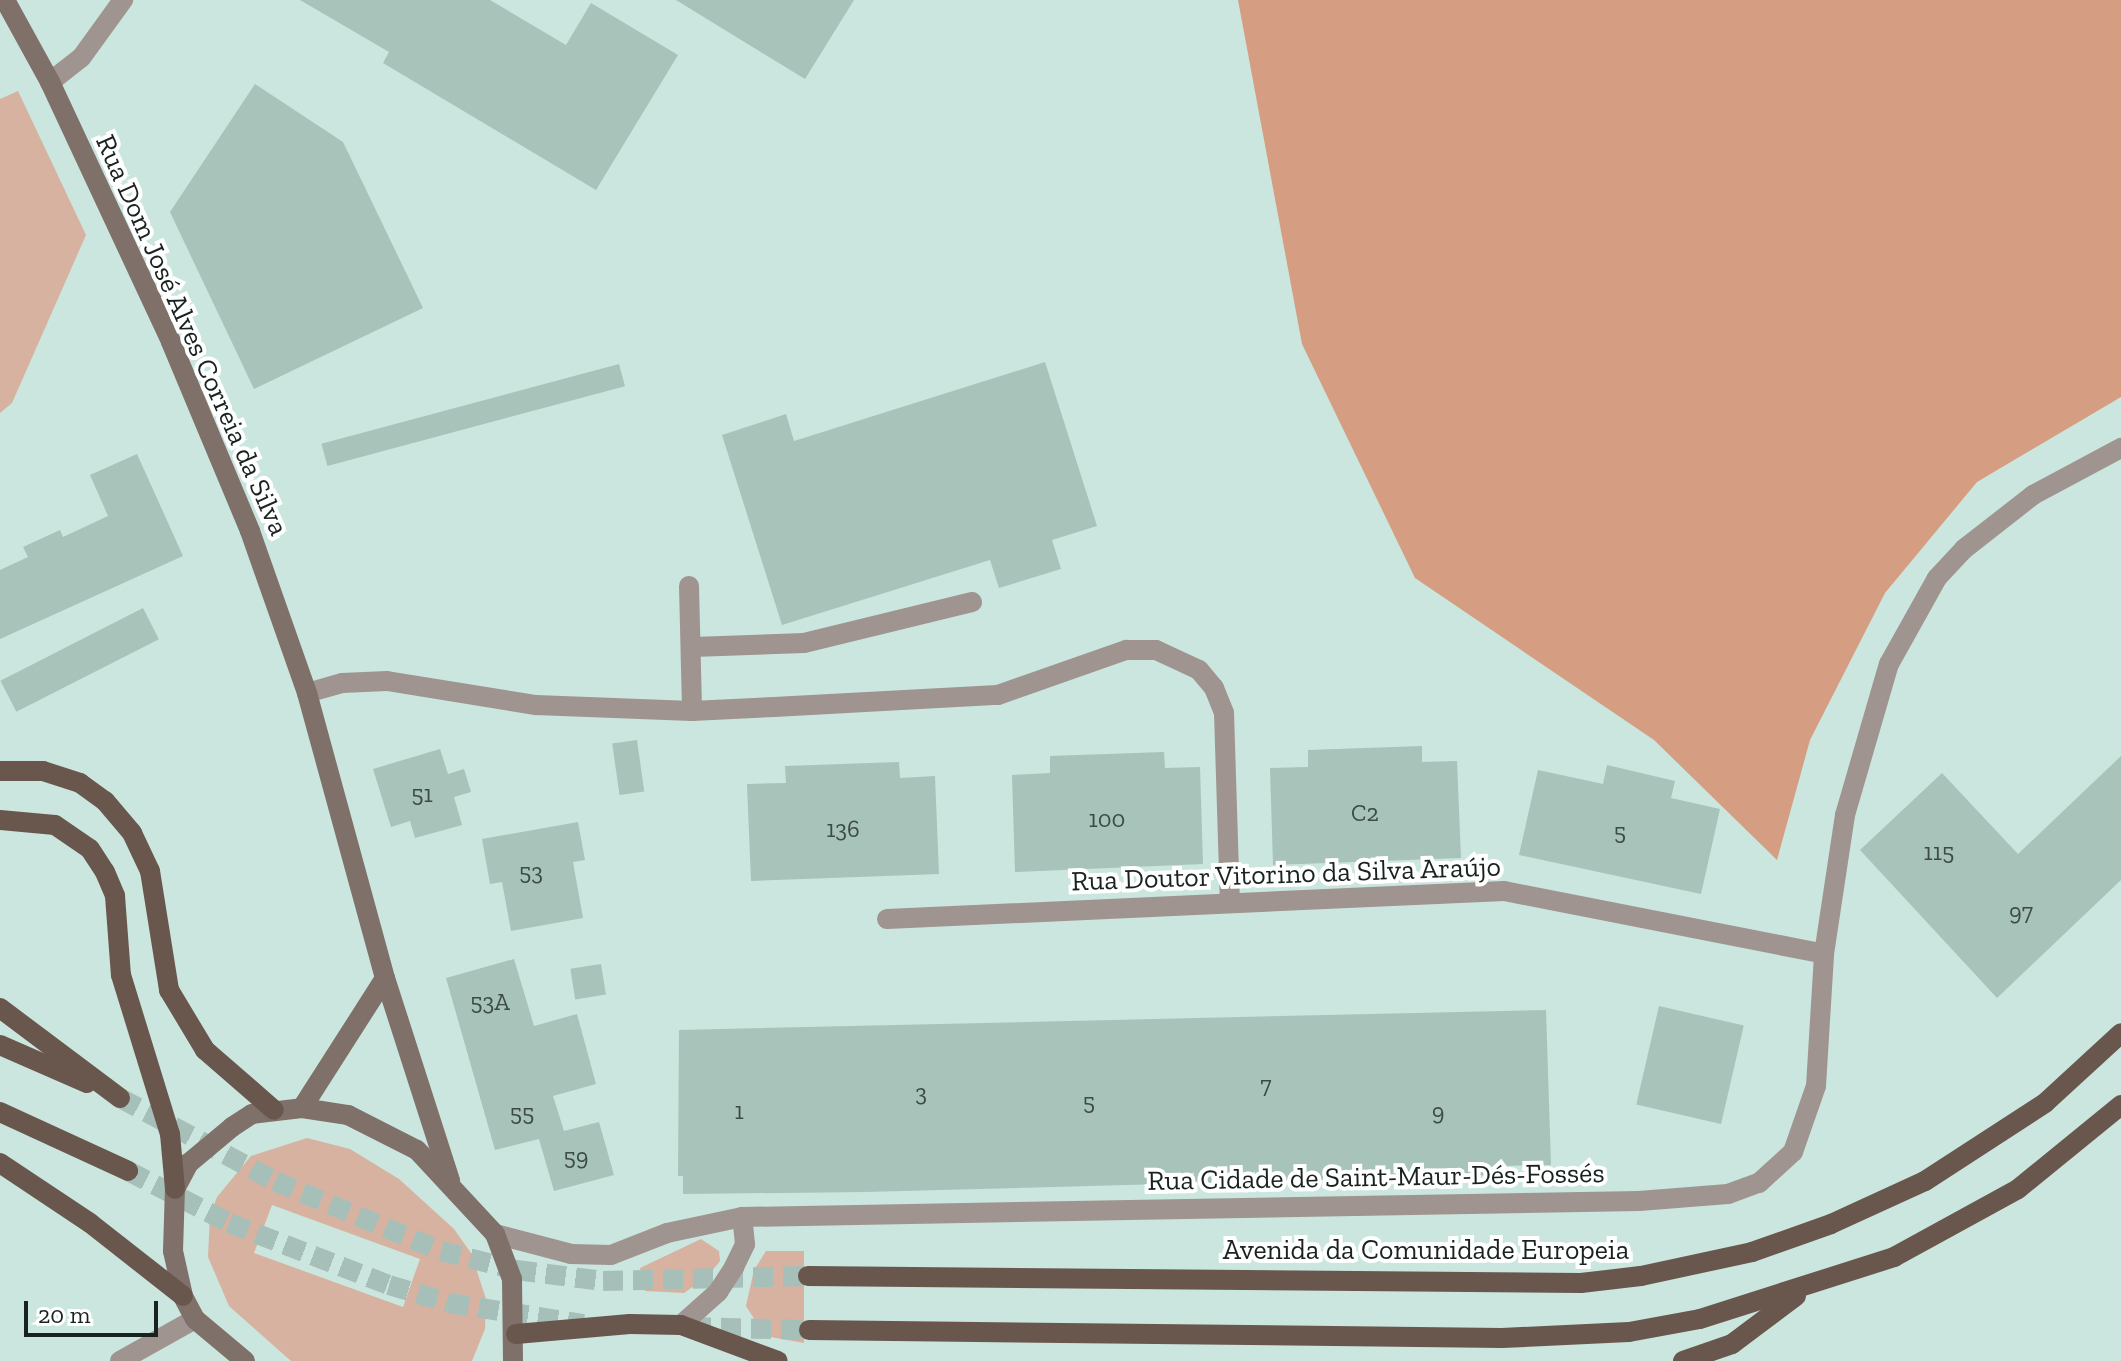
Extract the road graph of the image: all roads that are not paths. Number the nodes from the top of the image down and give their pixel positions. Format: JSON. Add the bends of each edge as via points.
{"nodes":[{"id":1,"x":5,"y":0,"type":"edge"},
{"id":2,"x":123,"y":0,"type":"edge"},
{"id":3,"x":50,"y":82,"type":"junction"},
{"id":4,"x":2121,"y":448,"type":"edge"},
{"id":5,"x":689,"y":586,"type":"dead end"},
{"id":6,"x":972,"y":602,"type":"dead end"},
{"id":7,"x":693,"y":647,"type":"junction"},
{"id":8,"x":307,"y":693,"type":"junction"},
{"id":9,"x":692,"y":711,"type":"junction"},
{"id":10,"x":0,"y":771,"type":"edge"},
{"id":11,"x":0,"y":820,"type":"edge"},
{"id":12,"x":1230,"y":903,"type":"junction"},
{"id":13,"x":887,"y":919,"type":"dead end"},
{"id":14,"x":1824,"y":954,"type":"junction"},
{"id":15,"x":385,"y":978,"type":"junction"},
{"id":16,"x":0,"y":1008,"type":"edge"},
{"id":17,"x":2121,"y":1033,"type":"edge"},
{"id":18,"x":0,"y":1045,"type":"edge"},
{"id":19,"x":2121,"y":1105,"type":"edge"},
{"id":20,"x":302,"y":1108,"type":"junction"},
{"id":21,"x":274,"y":1110,"type":"junction"},
{"id":22,"x":0,"y":1112,"type":"edge"},
{"id":23,"x":0,"y":1163,"type":"edge"},
{"id":24,"x":128,"y":1171,"type":"tunnel mouth"},
{"id":25,"x":450,"y":1181,"type":"junction"},
{"id":26,"x":175,"y":1189,"type":"junction"},
{"id":27,"x":742,"y":1217,"type":"junction"},
{"id":28,"x":495,"y":1234,"type":"junction"},
{"id":29,"x":808,"y":1276,"type":"tunnel mouth"},
{"id":30,"x":1805,"y":1290,"type":"junction"},
{"id":31,"x":183,"y":1296,"type":"junction"},
{"id":32,"x":195,"y":1319,"type":"junction"},
{"id":33,"x":681,"y":1325,"type":"junction"},
{"id":34,"x":809,"y":1330,"type":"tunnel mouth"},
{"id":35,"x":516,"y":1334,"type":"junction"},
{"id":36,"x":120,"y":1361,"type":"edge"},
{"id":37,"x":245,"y":1361,"type":"edge"},
{"id":38,"x":514,"y":1361,"type":"edge"},
{"id":39,"x":778,"y":1361,"type":"edge"},
{"id":40,"x":1683,"y":1361,"type":"edge"}],
"edges":[{"from":1,"to":3,"type":"main road","name":"Rua Dom José Alves Correia da Silva"},
{"from":2,"to":3,"type":"street","via":[[81,58]]},
{"from":3,"to":8,"type":"main road","name":"Rua Dom José Alves Correia da Silva","via":[[177,356],[250,531]]},
{"from":4,"to":14,"type":"street","name":"Rua Cidade de Saint-Maur-Dés-Fossés","via":[[1996,521],[1937,578],[1912,616],[1889,664],[1845,815]]},
{"from":5,"to":7,"type":"street"},
{"from":6,"to":7,"type":"street","via":[[804,643]]},
{"from":7,"to":9,"type":"street"},
{"from":8,"to":9,"type":"street","via":[[342,683],[387,681],[536,705]]},
{"from":8,"to":15,"type":"main road","name":"Rua Dom José Alves Correia da Silva"},
{"from":9,"to":12,"type":"street","via":[[998,695],[1126,650],[1156,650],[1199,670],[1224,713]]},
{"from":10,"to":21,"type":"main road","via":[[43,771],[80,783],[105,801],[132,833],[150,871],[169,990],[205,1050]]},
{"from":11,"to":26,"type":"main road","via":[[55,825],[90,849],[105,872],[115,896],[121,975],[170,1134]]},
{"from":12,"to":13,"type":"street","name":"Rua Doutor Vitorino da Silva Araújo"},
{"from":12,"to":14,"type":"street","name":"Rua Doutor Vitorino da Silva Araújo","via":[[1504,891]]},
{"from":14,"to":27,"type":"street","name":"Rua Cidade de Saint-Maur-Dés-Fossés","via":[[1816,1086],[1793,1152],[1759,1183],[1728,1194],[1639,1201]]},
{"from":15,"to":20,"type":"main road"},
{"from":15,"to":25,"type":"main road","name":"Rua Dom José Alves Correia da Silva"},
{"from":16,"to":18,"type":"main road","via":[[120,1098]]},
{"from":17,"to":29,"type":"main road","name":"Avenida da Comunidade Europeia","via":[[2045,1103],[1925,1181],[1766,1247],[1641,1276],[1567,1283]]},
{"from":19,"to":30,"type":"main road","via":[[2018,1189],[1960,1224],[1894,1257]]},
{"from":20,"to":21,"type":"main road"},
{"from":20,"to":25,"type":"main road","via":[[348,1115],[384,1131],[417,1150]]},
{"from":21,"to":26,"type":"main road","via":[[252,1114],[211,1140],[189,1163]]},
{"from":22,"to":24,"type":"main road"},
{"from":23,"to":31,"type":"main road","via":[[70,1208]]},
{"from":25,"to":28,"type":"main road"},
{"from":26,"to":31,"type":"main road","via":[[173,1251]]},
{"from":27,"to":28,"type":"street","name":"Rua Cidade de Saint-Maur-Dés-Fossés","via":[[667,1233],[611,1255],[571,1254]]},
{"from":27,"to":33,"type":"street","via":[[745,1244],[734,1267],[718,1292]]},
{"from":28,"to":35,"type":"main road","via":[[512,1279]]},
{"from":30,"to":34,"type":"main road","via":[[1700,1319],[1569,1336]]},
{"from":30,"to":40,"type":"main road","via":[[1732,1344]]},
{"from":31,"to":32,"type":"main road"},
{"from":32,"to":36,"type":"street"},
{"from":32,"to":37,"type":"main road"},
{"from":33,"to":35,"type":"main road"},
{"from":33,"to":39,"type":"main road"},
{"from":35,"to":38,"type":"main road"}]}
